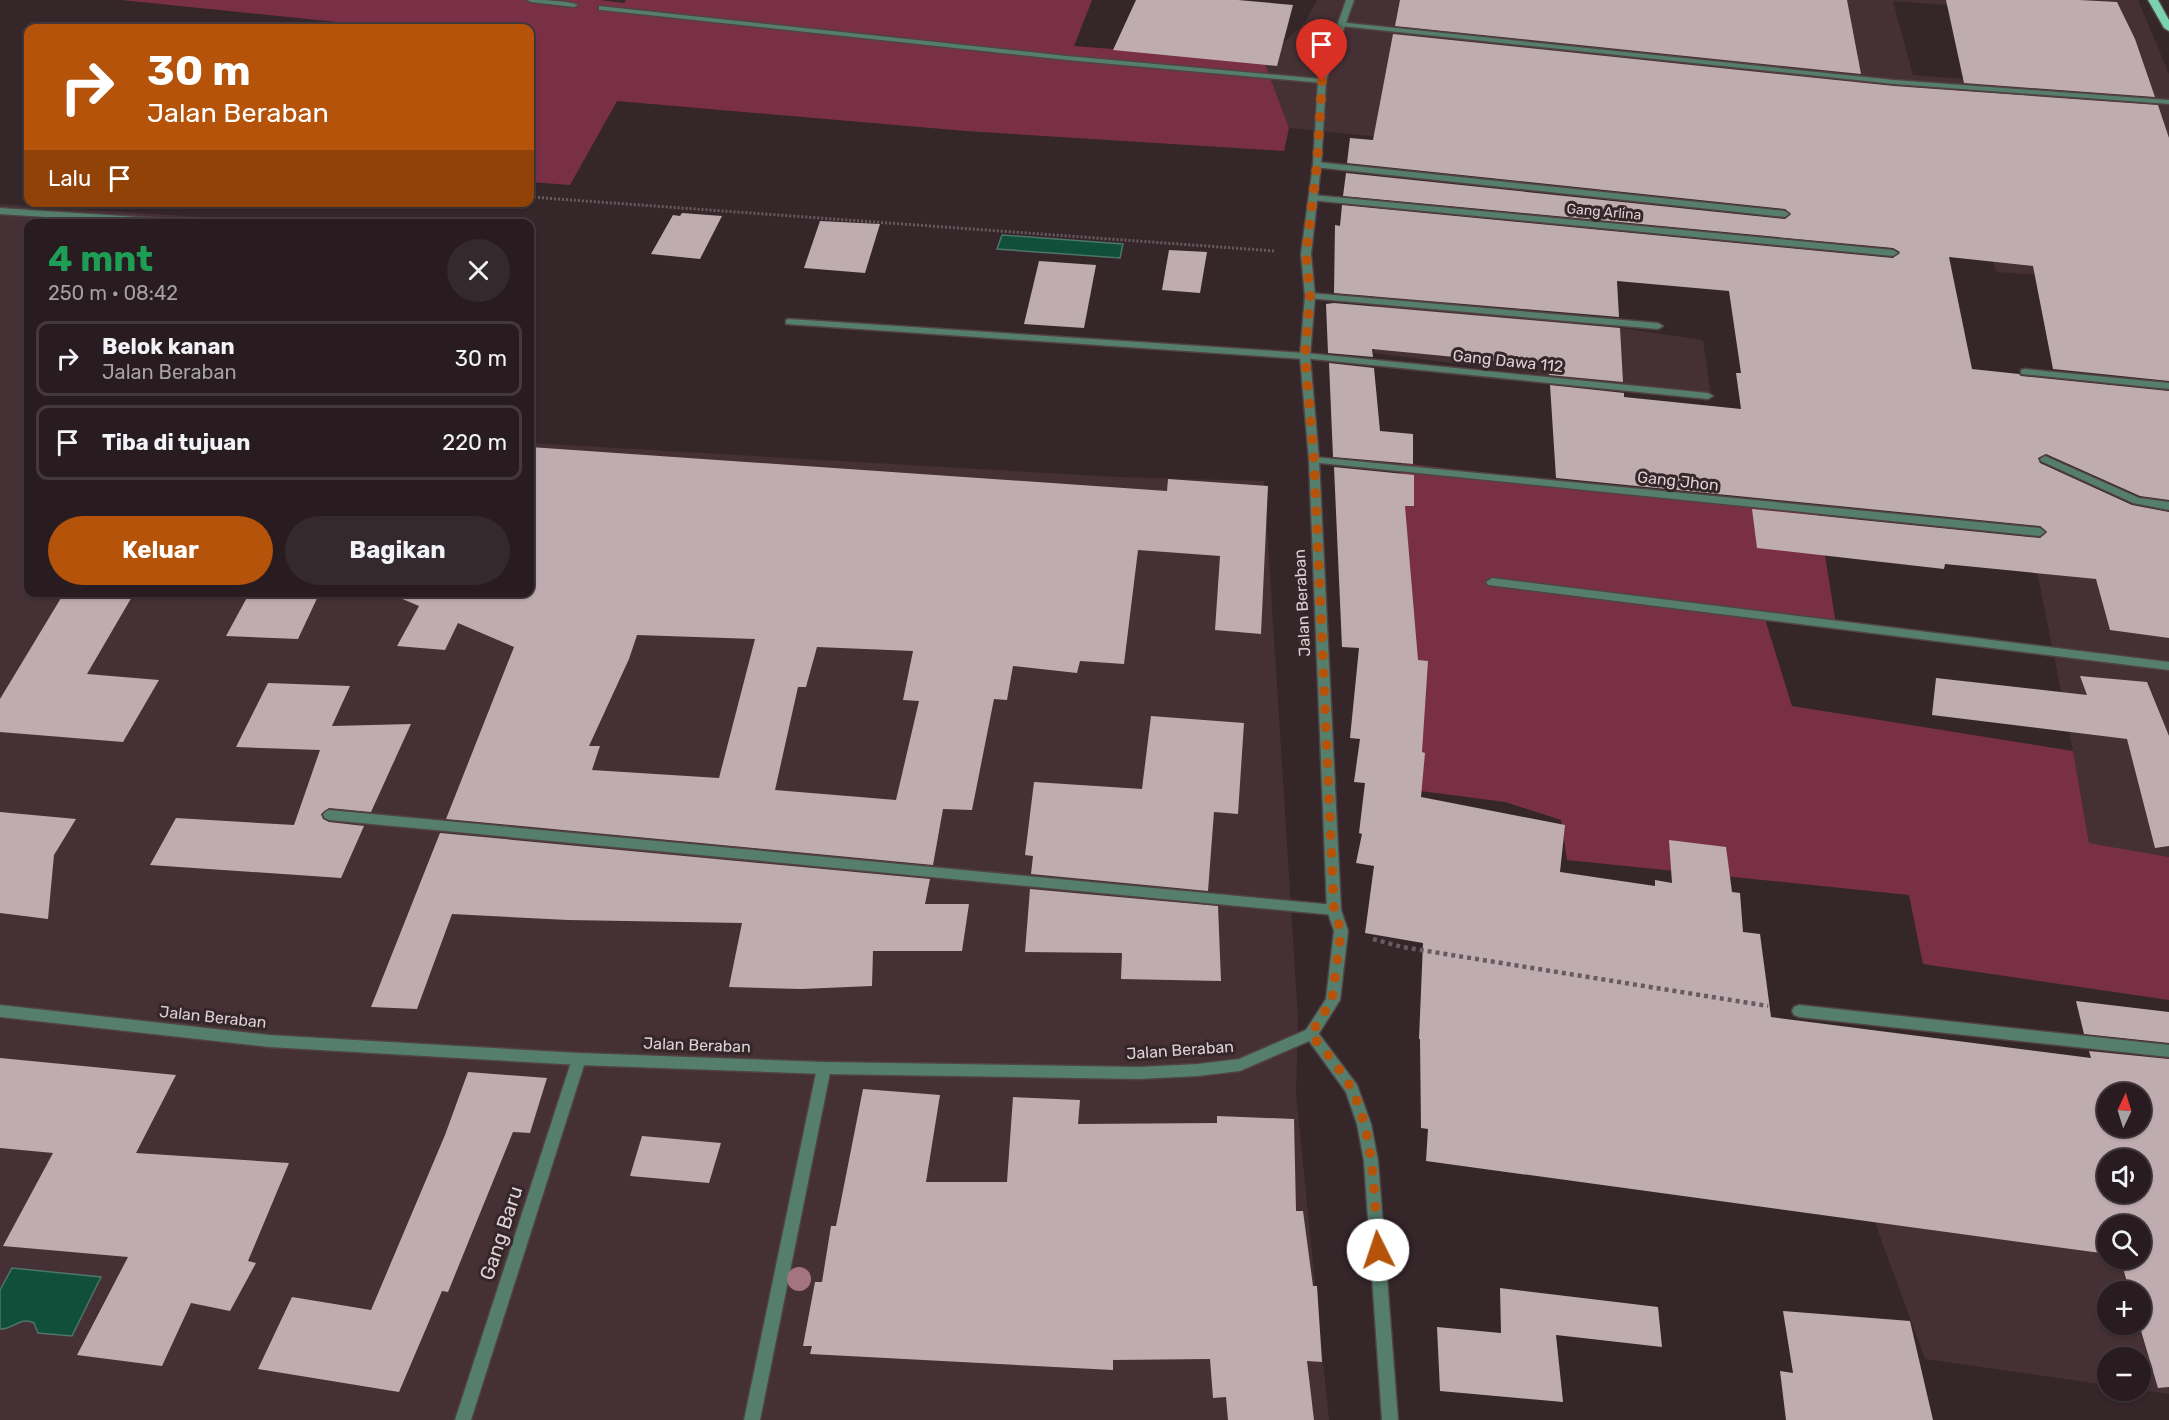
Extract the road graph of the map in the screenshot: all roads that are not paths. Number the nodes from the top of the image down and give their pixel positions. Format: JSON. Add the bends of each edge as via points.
{"nodes":[{"id":1,"x":531,"y":0,"type":"edge"},
{"id":2,"x":1350,"y":0,"type":"edge"},
{"id":3,"x":2153,"y":0,"type":"edge"},
{"id":4,"x":574,"y":5,"type":"dead end"},
{"id":5,"x":602,"y":8,"type":"dead end"},
{"id":6,"x":1341,"y":24,"type":"junction"},
{"id":7,"x":2169,"y":28,"type":"edge"},
{"id":8,"x":1322,"y":81,"type":"junction"},
{"id":9,"x":2169,"y":102,"type":"edge"},
{"id":10,"x":1317,"y":165,"type":"junction"},
{"id":11,"x":1313,"y":198,"type":"junction"},
{"id":12,"x":0,"y":211,"type":"edge"},
{"id":13,"x":1785,"y":214,"type":"dead end"},
{"id":14,"x":122,"y":219,"type":"edge"},
{"id":15,"x":1893,"y":254,"type":"dead end"},
{"id":16,"x":1310,"y":296,"type":"junction"},
{"id":17,"x":789,"y":322,"type":"dead end"},
{"id":18,"x":1658,"y":326,"type":"dead end"},
{"id":19,"x":1305,"y":356,"type":"junction"},
{"id":20,"x":2025,"y":372,"type":"dead end"},
{"id":21,"x":2169,"y":386,"type":"edge"},
{"id":22,"x":1708,"y":396,"type":"dead end"},
{"id":23,"x":2045,"y":459,"type":"dead end"},
{"id":24,"x":1314,"y":460,"type":"junction"},
{"id":25,"x":2169,"y":506,"type":"edge"},
{"id":26,"x":2040,"y":532,"type":"dead end"},
{"id":27,"x":1492,"y":582,"type":"dead end"},
{"id":28,"x":2169,"y":666,"type":"edge"},
{"id":29,"x":329,"y":815,"type":"dead end"},
{"id":30,"x":1334,"y":910,"type":"junction"},
{"id":31,"x":0,"y":1011,"type":"edge"},
{"id":32,"x":1799,"y":1011,"type":"road end"},
{"id":33,"x":1311,"y":1034,"type":"junction"},
{"id":34,"x":2169,"y":1051,"type":"edge"},
{"id":35,"x":579,"y":1059,"type":"junction"},
{"id":36,"x":824,"y":1068,"type":"junction"},
{"id":37,"x":463,"y":1420,"type":"edge"},
{"id":38,"x":752,"y":1420,"type":"edge"},
{"id":39,"x":1390,"y":1420,"type":"edge"}],
"edges":[{"from":1,"to":4,"type":"street"},
{"from":2,"to":6,"type":"street","name":"Jalan Beraban"},
{"from":3,"to":7,"type":"main road"},
{"from":5,"to":8,"type":"street"},
{"from":6,"to":8,"type":"street","name":"Jalan Beraban"},
{"from":6,"to":9,"type":"street","via":[[1894,82]]},
{"from":8,"to":10,"type":"street","name":"Jalan Beraban"},
{"from":10,"to":11,"type":"street","name":"Jalan Beraban"},
{"from":10,"to":13,"type":"street"},
{"from":11,"to":15,"type":"street","name":"Gang Arlina"},
{"from":11,"to":16,"type":"street","name":"Jalan Beraban","via":[[1306,254]]},
{"from":12,"to":14,"type":"street"},
{"from":16,"to":18,"type":"street"},
{"from":16,"to":19,"type":"street","name":"Jalan Beraban"},
{"from":17,"to":19,"type":"street","name":"Gang Dawa 112"},
{"from":19,"to":22,"type":"street","name":"Gang Dawa 112"},
{"from":19,"to":24,"type":"street","name":"Jalan Beraban"},
{"from":20,"to":21,"type":"street"},
{"from":23,"to":25,"type":"street","via":[[2137,501]]},
{"from":24,"to":26,"type":"street","name":"Gang Jhon"},
{"from":24,"to":30,"type":"street","name":"Jalan Beraban"},
{"from":27,"to":28,"type":"street"},
{"from":29,"to":30,"type":"street"},
{"from":30,"to":33,"type":"street","name":"Jalan Beraban","via":[[1341,931],[1332,1000]]},
{"from":31,"to":35,"type":"street","name":"Jalan Beraban","via":[[269,1041]]},
{"from":32,"to":34,"type":"street"},
{"from":33,"to":36,"type":"street","name":"Jalan Beraban","via":[[1240,1065],[1198,1070],[1139,1073]]},
{"from":33,"to":39,"type":"street","via":[[1352,1089],[1364,1124],[1371,1161]]},
{"from":35,"to":36,"type":"street","name":"Jalan Beraban"},
{"from":35,"to":37,"type":"street","name":"Gang Baru"},
{"from":36,"to":38,"type":"street"}]}
